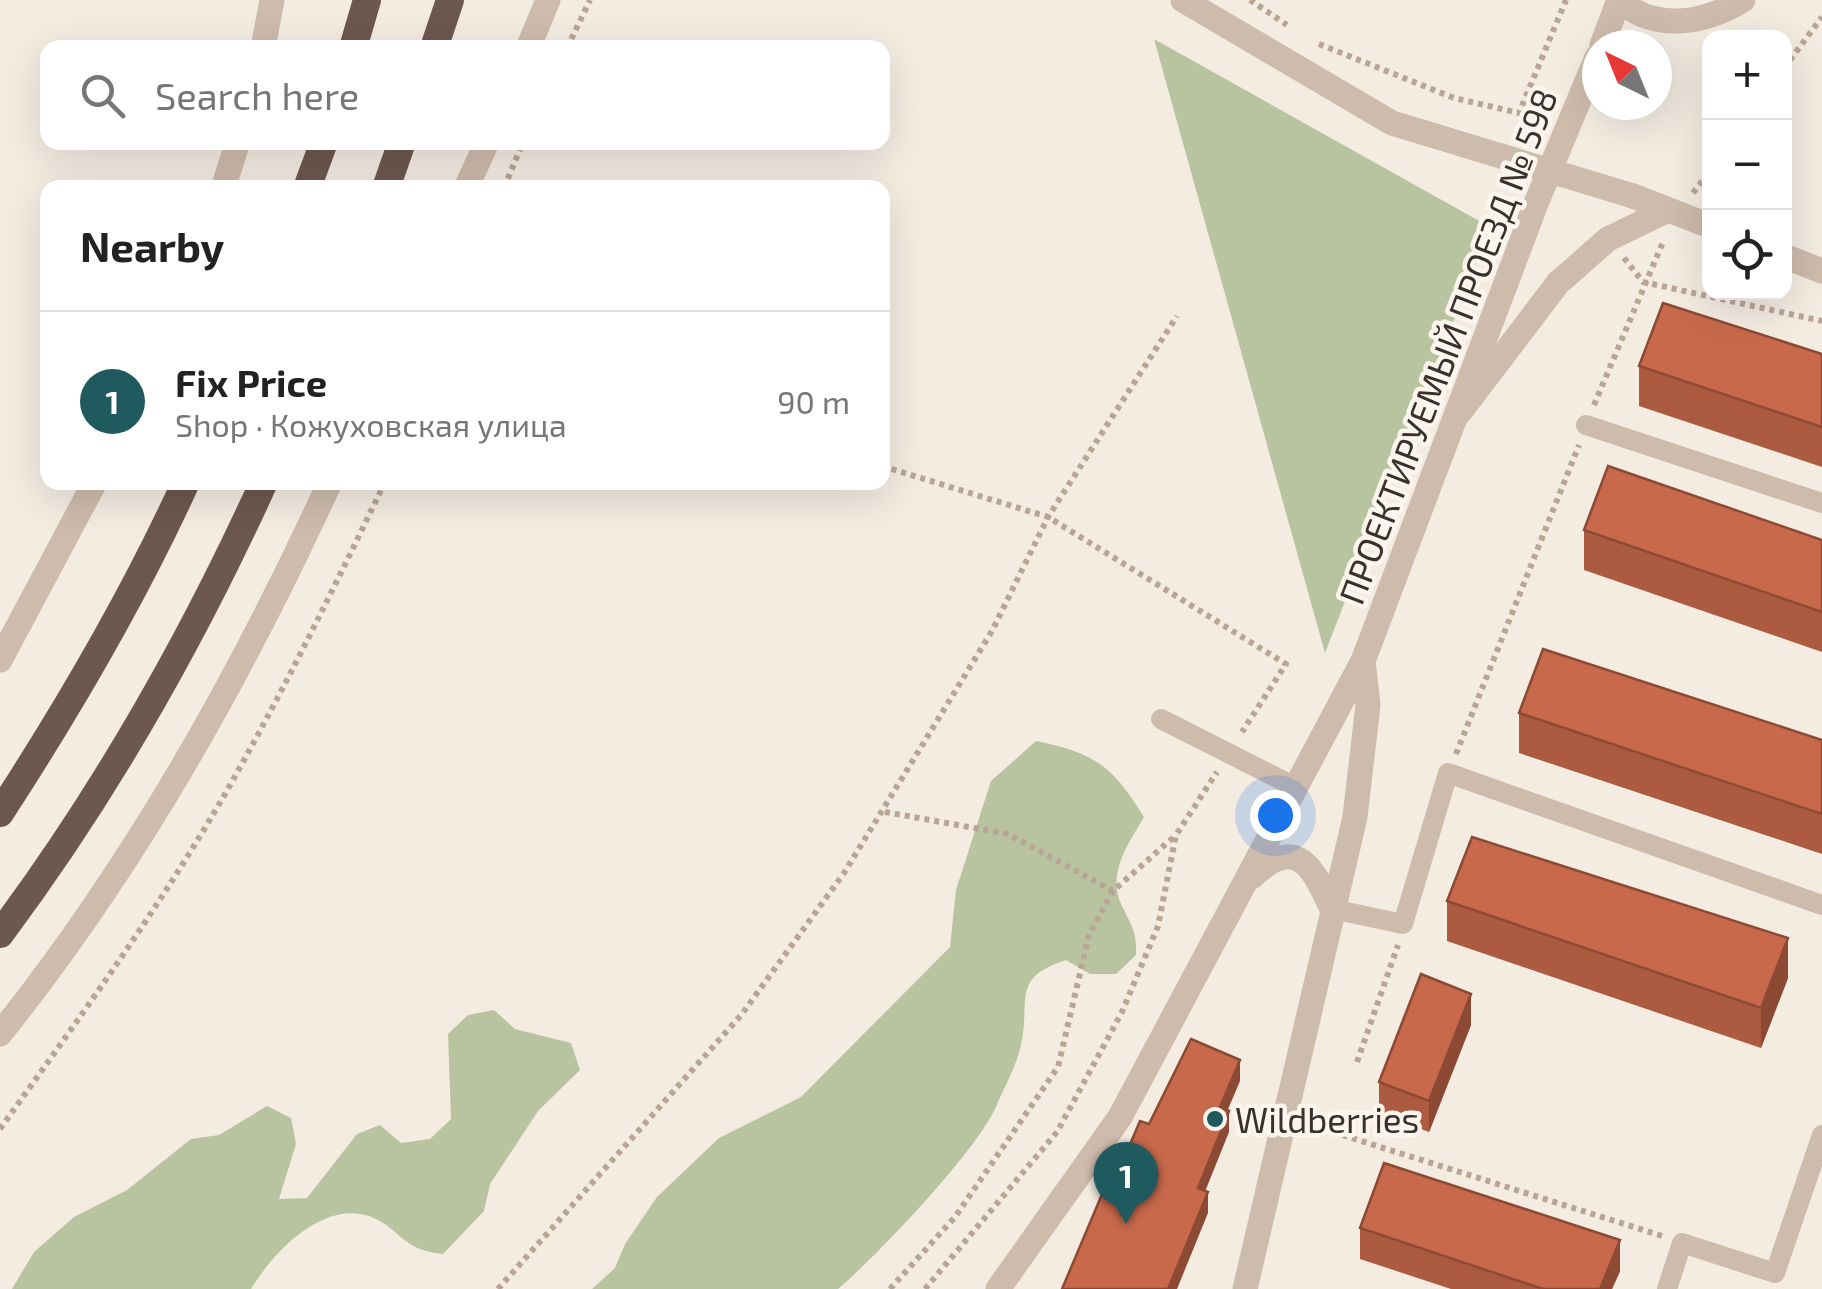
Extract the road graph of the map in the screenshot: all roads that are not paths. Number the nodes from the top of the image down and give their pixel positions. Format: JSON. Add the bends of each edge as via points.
{"nodes":[{"id":1,"x":272,"y":0,"type":"edge"},
{"id":2,"x":367,"y":0,"type":"edge"},
{"id":3,"x":450,"y":0,"type":"edge"},
{"id":4,"x":548,"y":0,"type":"edge"},
{"id":5,"x":1183,"y":0,"type":"edge"},
{"id":6,"x":1619,"y":0,"type":"edge"},
{"id":7,"x":1742,"y":0,"type":"edge"},
{"id":8,"x":1608,"y":30,"type":"edge"},
{"id":9,"x":264,"y":40,"type":"edge"},
{"id":10,"x":355,"y":40,"type":"edge"},
{"id":11,"x":437,"y":40,"type":"edge"},
{"id":12,"x":531,"y":40,"type":"edge"},
{"id":13,"x":1582,"y":93,"type":"edge"},
{"id":14,"x":235,"y":150,"type":"edge"},
{"id":15,"x":321,"y":150,"type":"edge"},
{"id":16,"x":399,"y":150,"type":"edge"},
{"id":17,"x":483,"y":150,"type":"edge"},
{"id":18,"x":1550,"y":169,"type":"junction"},
{"id":19,"x":226,"y":180,"type":"edge"},
{"id":20,"x":311,"y":180,"type":"edge"},
{"id":21,"x":389,"y":180,"type":"edge"},
{"id":22,"x":470,"y":180,"type":"edge"},
{"id":23,"x":1673,"y":212,"type":"junction"},
{"id":24,"x":1702,"y":223,"type":"edge"},
{"id":25,"x":1792,"y":259,"type":"edge"},
{"id":26,"x":1822,"y":271,"type":"edge"},
{"id":27,"x":1454,"y":420,"type":"junction"},
{"id":28,"x":1586,"y":426,"type":"road end"},
{"id":29,"x":91,"y":490,"type":"edge"},
{"id":30,"x":182,"y":490,"type":"edge"},
{"id":31,"x":260,"y":490,"type":"edge"},
{"id":32,"x":326,"y":490,"type":"edge"},
{"id":33,"x":1822,"y":503,"type":"edge"},
{"id":34,"x":0,"y":660,"type":"edge"},
{"id":35,"x":1362,"y":661,"type":"junction"},
{"id":36,"x":1161,"y":718,"type":"dead end"},
{"id":37,"x":1295,"y":788,"type":"junction"},
{"id":38,"x":0,"y":813,"type":"edge"},
{"id":39,"x":1244,"y":884,"type":"junction"},
{"id":40,"x":1822,"y":904,"type":"edge"},
{"id":41,"x":1332,"y":909,"type":"junction"},
{"id":42,"x":0,"y":934,"type":"edge"},
{"id":43,"x":0,"y":1034,"type":"edge"},
{"id":44,"x":1822,"y":1135,"type":"edge"},
{"id":45,"x":998,"y":1289,"type":"edge"},
{"id":46,"x":1245,"y":1289,"type":"edge"},
{"id":47,"x":1667,"y":1289,"type":"edge"}],
"edges":[{"from":1,"to":9,"type":"street"},
{"from":2,"to":10,"type":"highway"},
{"from":3,"to":11,"type":"highway"},
{"from":4,"to":12,"type":"street"},
{"from":5,"to":18,"type":"street","via":[[1392,123]]},
{"from":6,"to":7,"type":"street","via":[[1639,18],[1666,21],[1722,13]]},
{"from":6,"to":8,"type":"street"},
{"from":13,"to":18,"type":"street","name":"ПРОЕКТИРУЕМЫЙ ПРОЕЗД № 598"},
{"from":14,"to":19,"type":"street"},
{"from":15,"to":20,"type":"highway"},
{"from":16,"to":21,"type":"highway"},
{"from":17,"to":22,"type":"street"},
{"from":18,"to":23,"type":"street"},
{"from":18,"to":27,"type":"street","name":"ПРОЕКТИРУЕМЫЙ ПРОЕЗД № 598"},
{"from":23,"to":24,"type":"street"},
{"from":23,"to":27,"type":"street","via":[[1608,239],[1558,283]]},
{"from":25,"to":26,"type":"street"},
{"from":27,"to":35,"type":"street","name":"ПРОЕКТИРУЕМЫЙ ПРОЕЗД № 598"},
{"from":28,"to":33,"type":"lane"},
{"from":29,"to":34,"type":"street"},
{"from":30,"to":38,"type":"highway","via":[[71,702]]},
{"from":31,"to":42,"type":"highway","via":[[227,564],[105,780]]},
{"from":32,"to":43,"type":"street","via":[[188,759],[118,873]]},
{"from":35,"to":37,"type":"street","name":"ПРОЕКТИРУЕМЫЙ ПРОЕЗД № 598"},
{"from":35,"to":41,"type":"street","via":[[1368,705],[1362,764]]},
{"from":36,"to":37,"type":"lane"},
{"from":37,"to":39,"type":"street","name":"ПРОЕКТИРУЕМЫЙ ПРОЕЗД № 598"},
{"from":39,"to":41,"type":"street","via":[[1270,860],[1301,859]]},
{"from":39,"to":45,"type":"street","name":"ПРОЕКТИРУЕМЫЙ ПРОЕЗД № 598","via":[[1120,1117]]},
{"from":40,"to":41,"type":"lane","via":[[1448,773],[1403,924]]},
{"from":41,"to":46,"type":"street"},
{"from":44,"to":47,"type":"lane","via":[[1774,1273],[1682,1243]]}]}
